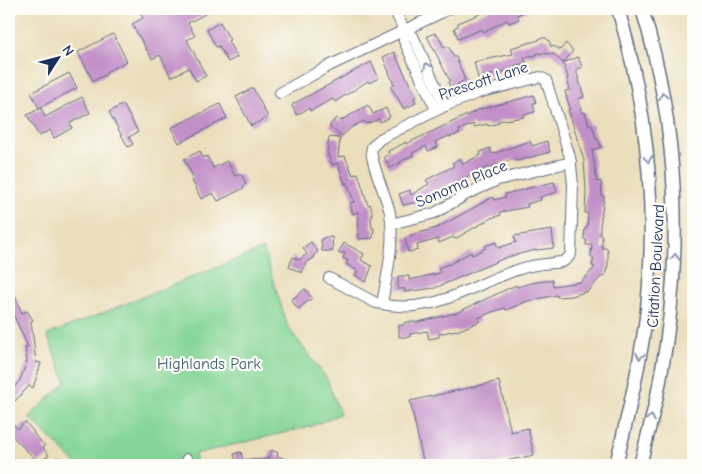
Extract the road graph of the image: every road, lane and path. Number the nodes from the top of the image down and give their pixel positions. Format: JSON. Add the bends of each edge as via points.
{"nodes":[{"id":1,"x":394,"y":9,"type":"edge"},
{"id":2,"x":449,"y":9,"type":"edge"},
{"id":3,"x":618,"y":9,"type":"edge"},
{"id":4,"x":642,"y":9,"type":"edge"},
{"id":5,"x":404,"y":30,"type":"junction"},
{"id":6,"x":280,"y":93,"type":"dead end"},
{"id":7,"x":441,"y":108,"type":"junction"},
{"id":8,"x":571,"y":162,"type":"junction"},
{"id":9,"x":391,"y":224,"type":"junction"},
{"id":10,"x":329,"y":278,"type":"dead end"},
{"id":11,"x":382,"y":304,"type":"junction"},
{"id":12,"x":9,"y":462,"type":"edge"},
{"id":13,"x":12,"y":465,"type":"edge"},
{"id":14,"x":616,"y":465,"type":"edge"},
{"id":15,"x":640,"y":465,"type":"edge"}],
"edges":[{"from":1,"to":5,"type":"street"},
{"from":2,"to":5,"type":"street"},
{"from":3,"to":14,"type":"main road","name":"Citation Boulevard","one_way":true,"via":[[635,75],[647,151],[651,241],[641,353]]},
{"from":15,"to":4,"type":"main road","name":"Citation Boulevard","one_way":true,"via":[[666,341],[676,228],[668,124]]},
{"from":5,"to":6,"type":"street"},
{"from":5,"to":7,"type":"street","via":[[404,41]]},
{"from":7,"to":8,"type":"street","name":"Prescott Lane","via":[[478,93],[544,78],[548,82]]},
{"from":7,"to":9,"type":"street","name":"Prescott Lane","via":[[380,139],[372,147],[371,156],[387,201]]},
{"from":8,"to":9,"type":"street","name":"Sonoma Place","via":[[498,180],[435,213]]},
{"from":8,"to":11,"type":"street","name":"Prescott Lane","via":[[573,212],[571,254],[567,259],[518,269],[442,301],[411,306]]},
{"from":9,"to":11,"type":"street","name":"Prescott Lane","via":[[391,251]]},
{"from":10,"to":11,"type":"street","name":"Prescott Lane"},
{"from":12,"to":13,"type":"street"}]}
